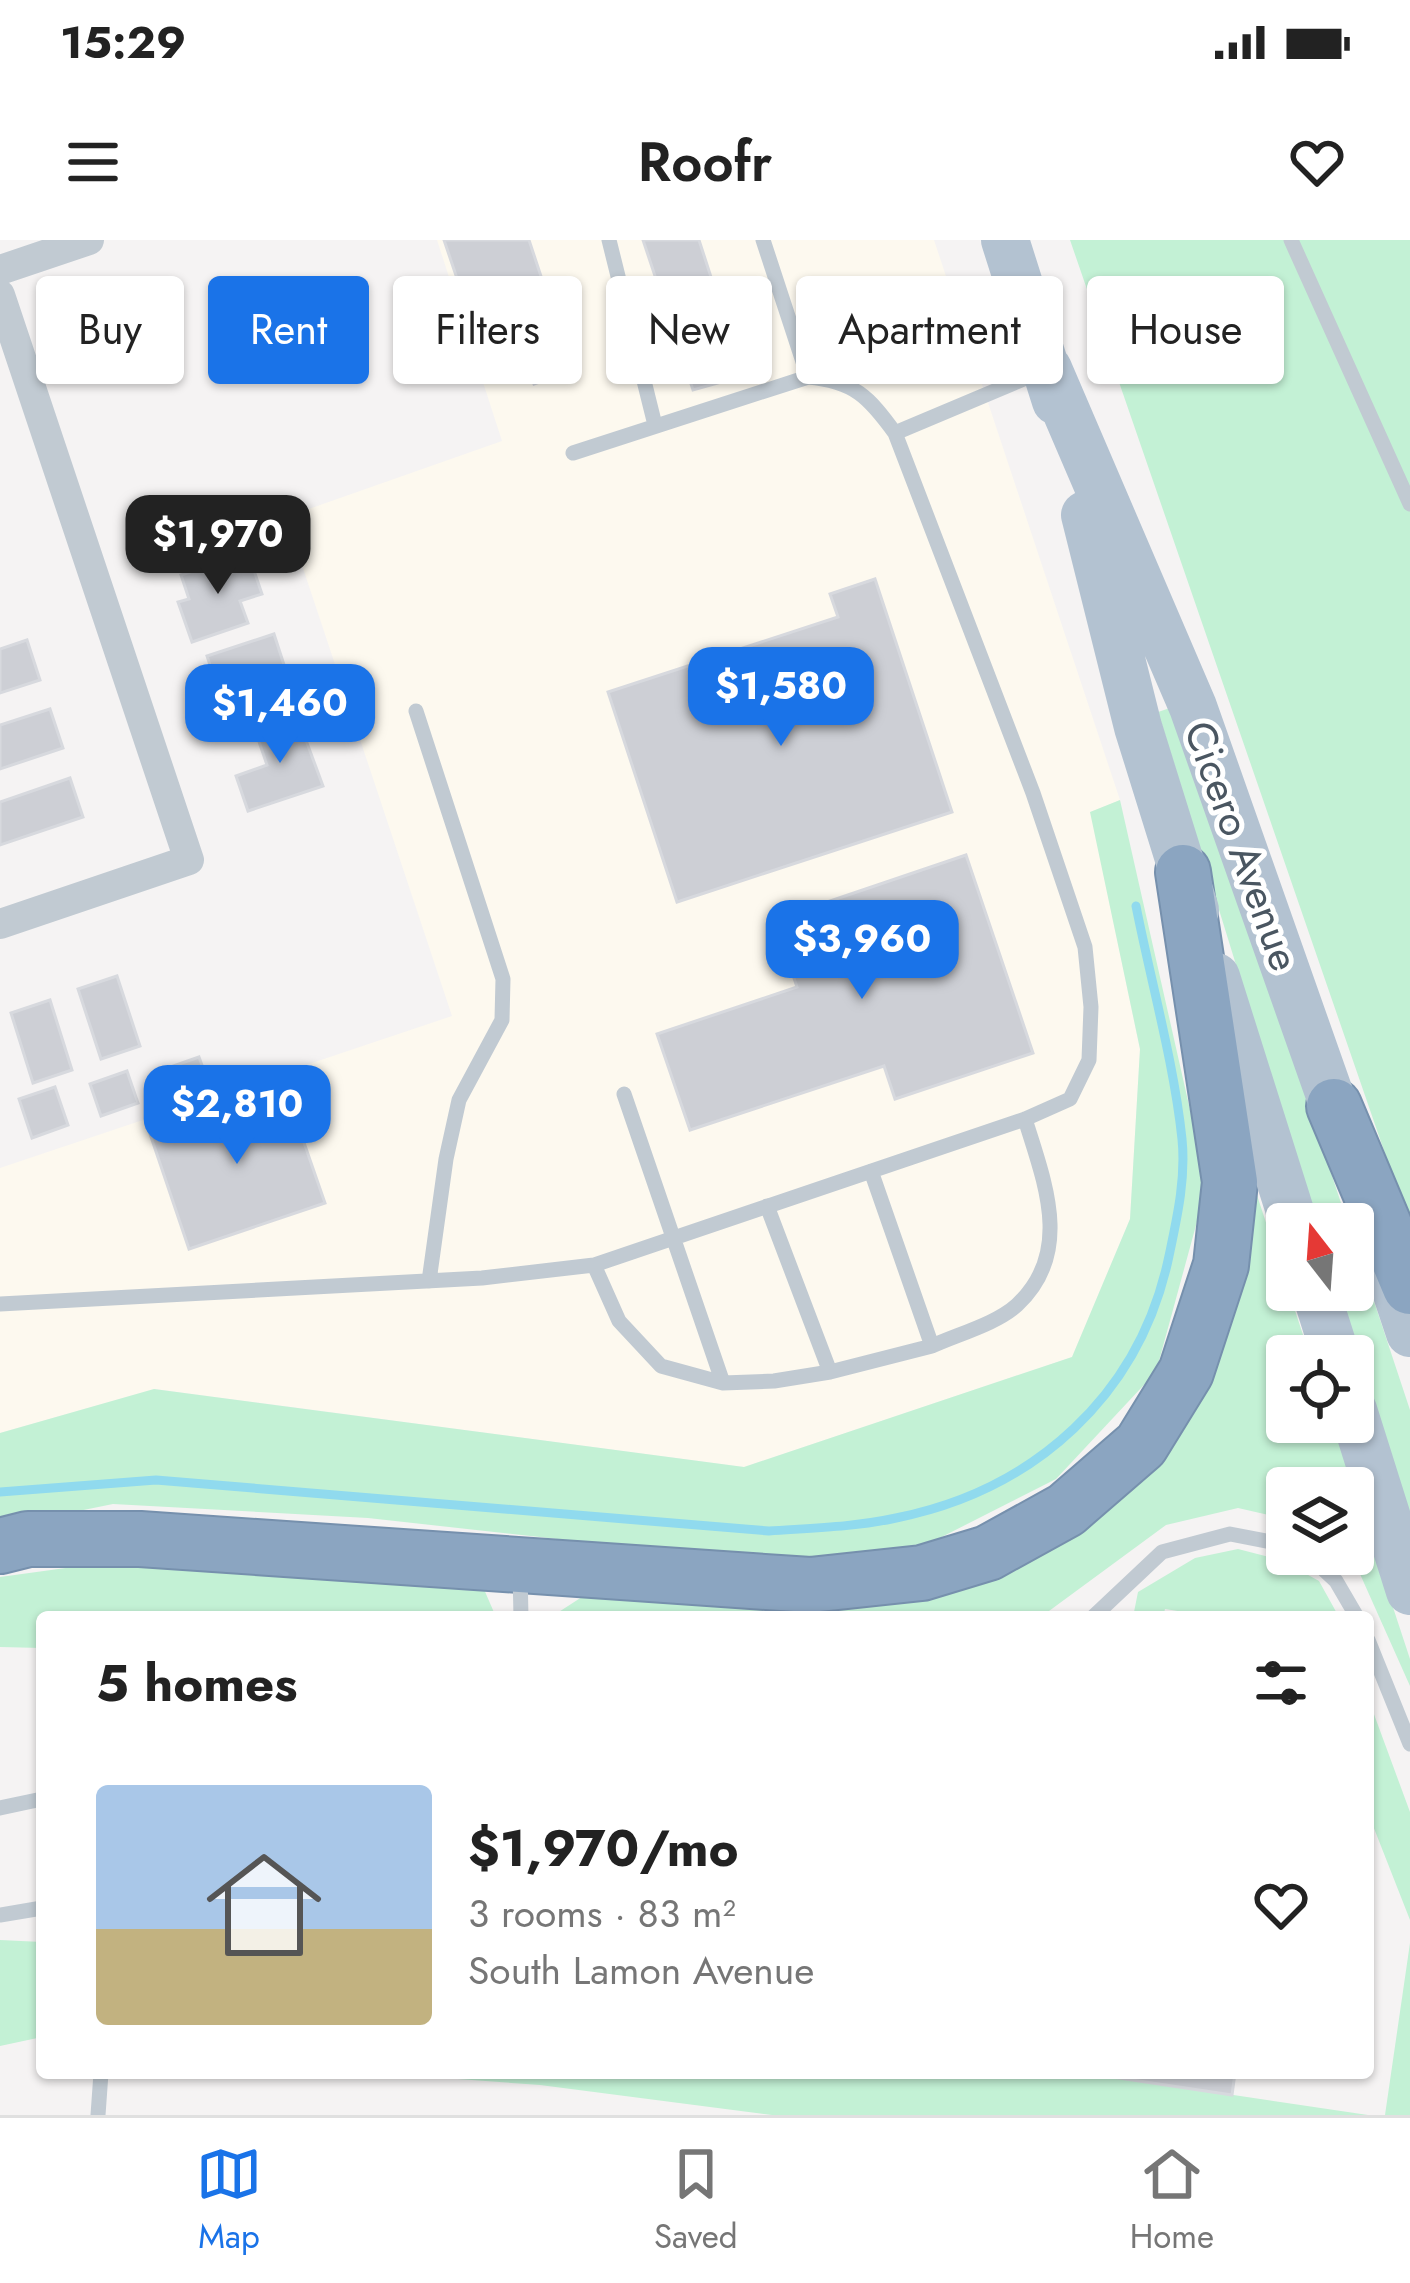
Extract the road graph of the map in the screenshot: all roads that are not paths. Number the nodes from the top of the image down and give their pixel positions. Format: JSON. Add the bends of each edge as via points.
{"nodes":[{"id":1,"x":88,"y":240,"type":"edge"},
{"id":2,"x":609,"y":240,"type":"edge"},
{"id":3,"x":763,"y":240,"type":"edge"},
{"id":4,"x":1005,"y":240,"type":"edge"},
{"id":5,"x":1291,"y":240,"type":"edge"},
{"id":6,"x":0,"y":270,"type":"edge"},
{"id":7,"x":1017,"y":276,"type":"edge"},
{"id":8,"x":0,"y":296,"type":"edge"},
{"id":9,"x":796,"y":340,"type":"edge"},
{"id":10,"x":796,"y":380,"type":"edge"},
{"id":11,"x":841,"y":384,"type":"edge"},
{"id":12,"x":1012,"y":384,"type":"edge"},
{"id":13,"x":1052,"y":384,"type":"edge"},
{"id":14,"x":1054,"y":384,"type":"edge"},
{"id":15,"x":655,"y":425,"type":"junction"},
{"id":16,"x":895,"y":433,"type":"junction"},
{"id":17,"x":573,"y":453,"type":"dead end"},
{"id":18,"x":1402,"y":465,"type":"edge"},
{"id":19,"x":1410,"y":504,"type":"edge"},
{"id":20,"x":416,"y":710,"type":"dead end"},
{"id":21,"x":1184,"y":872,"type":"junction"},
{"id":22,"x":0,"y":924,"type":"edge"},
{"id":23,"x":624,"y":1094,"type":"dead end"},
{"id":24,"x":1334,"y":1106,"type":"junction"},
{"id":25,"x":1025,"y":1119,"type":"junction"},
{"id":26,"x":871,"y":1171,"type":"junction"},
{"id":27,"x":1287,"y":1203,"type":"edge"},
{"id":28,"x":767,"y":1206,"type":"junction"},
{"id":29,"x":674,"y":1238,"type":"junction"},
{"id":30,"x":594,"y":1265,"type":"junction"},
{"id":31,"x":429,"y":1281,"type":"junction"},
{"id":32,"x":1410,"y":1287,"type":"edge"},
{"id":33,"x":0,"y":1304,"type":"edge"},
{"id":34,"x":1410,"y":1333,"type":"edge"},
{"id":35,"x":932,"y":1346,"type":"junction"},
{"id":36,"x":830,"y":1372,"type":"junction"},
{"id":37,"x":722,"y":1383,"type":"junction"},
{"id":38,"x":1363,"y":1443,"type":"edge"},
{"id":39,"x":1266,"y":1540,"type":"edge"},
{"id":40,"x":0,"y":1546,"type":"edge"},
{"id":41,"x":520,"y":1563,"type":"junction"},
{"id":42,"x":1330,"y":1575,"type":"edge"},
{"id":43,"x":1410,"y":1591,"type":"edge"},
{"id":44,"x":521,"y":1611,"type":"edge"},
{"id":45,"x":1099,"y":1611,"type":"edge"},
{"id":46,"x":1354,"y":1611,"type":"edge"},
{"id":47,"x":1374,"y":1655,"type":"edge"},
{"id":48,"x":1410,"y":1744,"type":"edge"},
{"id":49,"x":36,"y":1800,"type":"edge"},
{"id":50,"x":0,"y":1808,"type":"edge"},
{"id":51,"x":36,"y":1909,"type":"edge"},
{"id":52,"x":0,"y":1915,"type":"edge"},
{"id":53,"x":101,"y":2079,"type":"edge"},
{"id":54,"x":98,"y":2115,"type":"edge"}],
"edges":[{"from":1,"to":6,"type":"street"},
{"from":2,"to":15,"type":"lane"},
{"from":3,"to":9,"type":"lane"},
{"from":4,"to":7,"type":"main road","name":"Cicero Avenue"},
{"from":5,"to":18,"type":"lane"},
{"from":8,"to":22,"type":"street","via":[[189,860]]},
{"from":10,"to":15,"type":"lane"},
{"from":11,"to":16,"type":"lane","via":[[868,396]]},
{"from":12,"to":16,"type":"lane"},
{"from":13,"to":21,"type":"main road","name":"Cicero Avenue","via":[[1138,727]]},
{"from":14,"to":24,"type":"main road","name":"Cicero Avenue","via":[[1193,707]]},
{"from":15,"to":17,"type":"lane"},
{"from":16,"to":25,"type":"lane","via":[[1085,947],[1089,1060],[1070,1099]]},
{"from":18,"to":19,"type":"lane"},
{"from":20,"to":31,"type":"lane","via":[[503,979],[502,1020],[459,1100]]},
{"from":21,"to":27,"type":"main road","name":"Cicero Avenue"},
{"from":21,"to":41,"type":"highway","via":[[1230,1182],[1221,1265],[1186,1372],[1141,1445],[1066,1510],[988,1553],[922,1573],[810,1585]]},
{"from":23,"to":29,"type":"lane"},
{"from":24,"to":32,"type":"highway"},
{"from":24,"to":34,"type":"main road","name":"Cicero Avenue"},
{"from":25,"to":26,"type":"lane"},
{"from":25,"to":35,"type":"lane","via":[[1050,1201],[1046,1260],[1015,1307]]},
{"from":26,"to":28,"type":"lane"},
{"from":26,"to":35,"type":"lane"},
{"from":28,"to":29,"type":"lane"},
{"from":28,"to":36,"type":"lane"},
{"from":29,"to":30,"type":"lane"},
{"from":29,"to":37,"type":"lane"},
{"from":30,"to":31,"type":"lane"},
{"from":30,"to":37,"type":"lane","via":[[619,1321],[662,1366]]},
{"from":31,"to":33,"type":"lane"},
{"from":35,"to":36,"type":"lane"},
{"from":36,"to":37,"type":"lane"},
{"from":38,"to":43,"type":"main road"},
{"from":39,"to":45,"type":"lane","via":[[1230,1534],[1162,1552]]},
{"from":40,"to":41,"type":"highway","via":[[140,1539]]},
{"from":41,"to":44,"type":"lane"},
{"from":42,"to":46,"type":"lane"},
{"from":47,"to":48,"type":"lane"},
{"from":49,"to":50,"type":"lane"},
{"from":51,"to":52,"type":"lane"},
{"from":53,"to":54,"type":"lane"}]}
